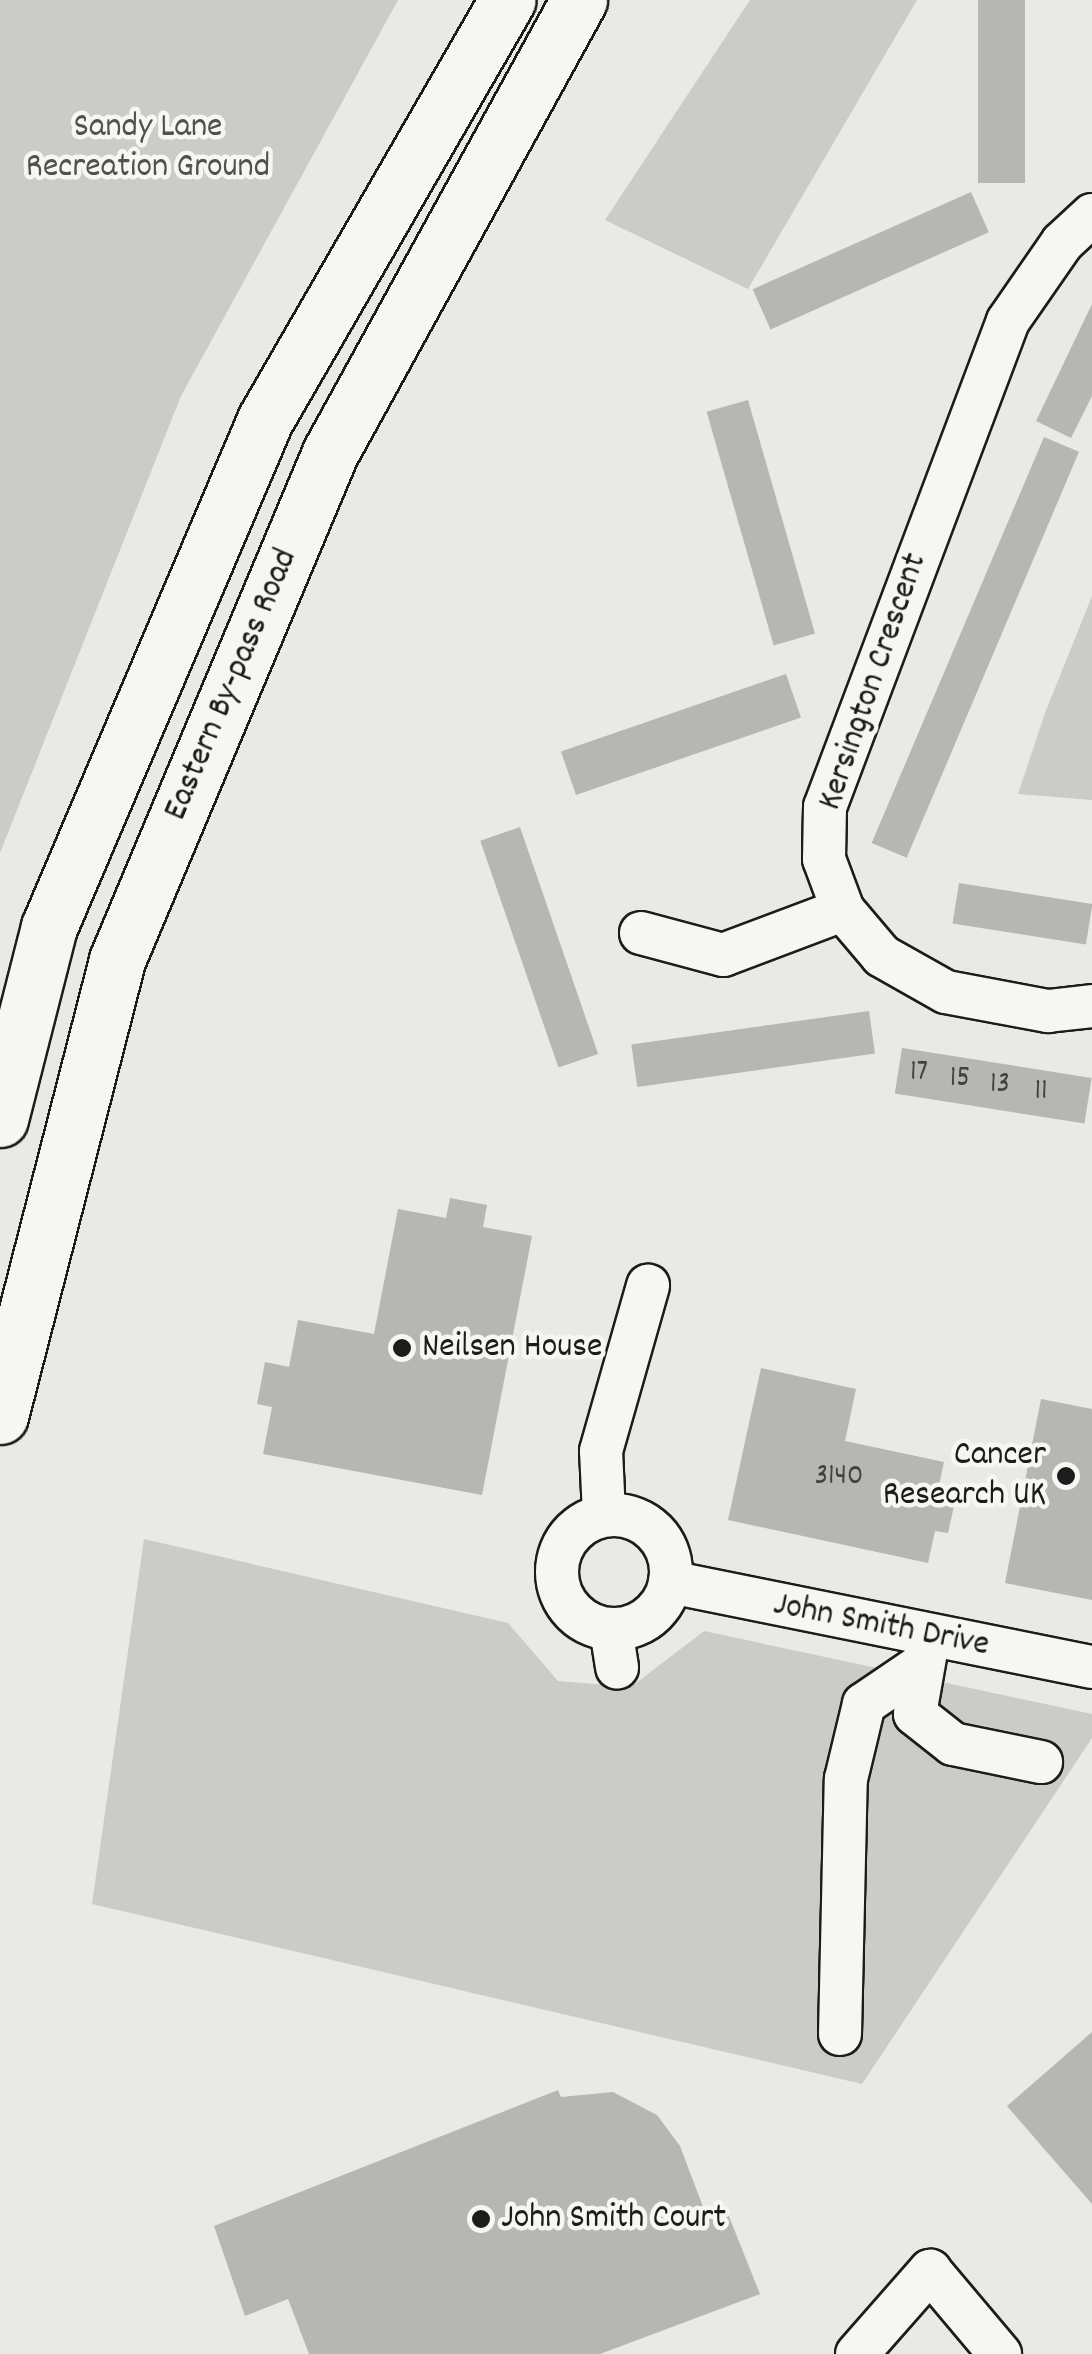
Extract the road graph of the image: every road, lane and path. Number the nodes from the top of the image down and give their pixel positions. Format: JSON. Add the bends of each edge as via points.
{"nodes":[{"id":1,"x":507,"y":0,"type":"edge"},
{"id":2,"x":579,"y":0,"type":"edge"},
{"id":3,"x":1092,"y":215,"type":"edge"},
{"id":4,"x":843,"y":910,"type":"junction"},
{"id":5,"x":641,"y":934,"type":"dead end"},
{"id":6,"x":1092,"y":1006,"type":"edge"},
{"id":7,"x":0,"y":1119,"type":"edge"},
{"id":8,"x":648,"y":1286,"type":"dead end"},
{"id":9,"x":0,"y":1416,"type":"edge"},
{"id":10,"x":604,"y":1514,"type":"junction"},
{"id":11,"x":670,"y":1582,"type":"junction"},
{"id":12,"x":926,"y":1650,"type":"junction"},
{"id":13,"x":1092,"y":1667,"type":"edge"},
{"id":14,"x":1042,"y":1762,"type":"dead end"},
{"id":15,"x":840,"y":2034,"type":"dead end"},
{"id":16,"x":857,"y":2354,"type":"edge"},
{"id":17,"x":1000,"y":2354,"type":"edge"}],
"edges":[{"from":1,"to":7,"type":"highway","name":"Eastern By-pass Road","via":[[265,420],[49,927]]},
{"from":2,"to":9,"type":"highway","name":"Eastern By-pass Road","via":[[330,452],[117,960]]},
{"from":3,"to":4,"type":"street","name":"Kersington Crescent","via":[[1062,242],[1008,321],[880,650],[825,807],[824,858]]},
{"from":4,"to":5,"type":"street","via":[[723,955]]},
{"from":4,"to":6,"type":"street","name":"Kersington Crescent","via":[[882,956],[946,992],[1048,1011]]},
{"from":8,"to":10,"type":"street","via":[[601,1451]]},
{"from":10,"to":11,"type":"street","via":[[649,1527],[670,1559]]},
{"from":10,"to":11,"type":"street","via":[[565,1543],[558,1582],[575,1614],[614,1649],[650,1616]]},
{"from":11,"to":12,"type":"street","name":"John Smith Drive"},
{"from":12,"to":13,"type":"street","name":"John Smith Drive"},
{"from":12,"to":14,"type":"street","via":[[915,1714],[953,1744]]},
{"from":12,"to":15,"type":"street","via":[[864,1704],[846,1779]]},
{"from":16,"to":17,"type":"street","via":[[930,2271]]}]}
